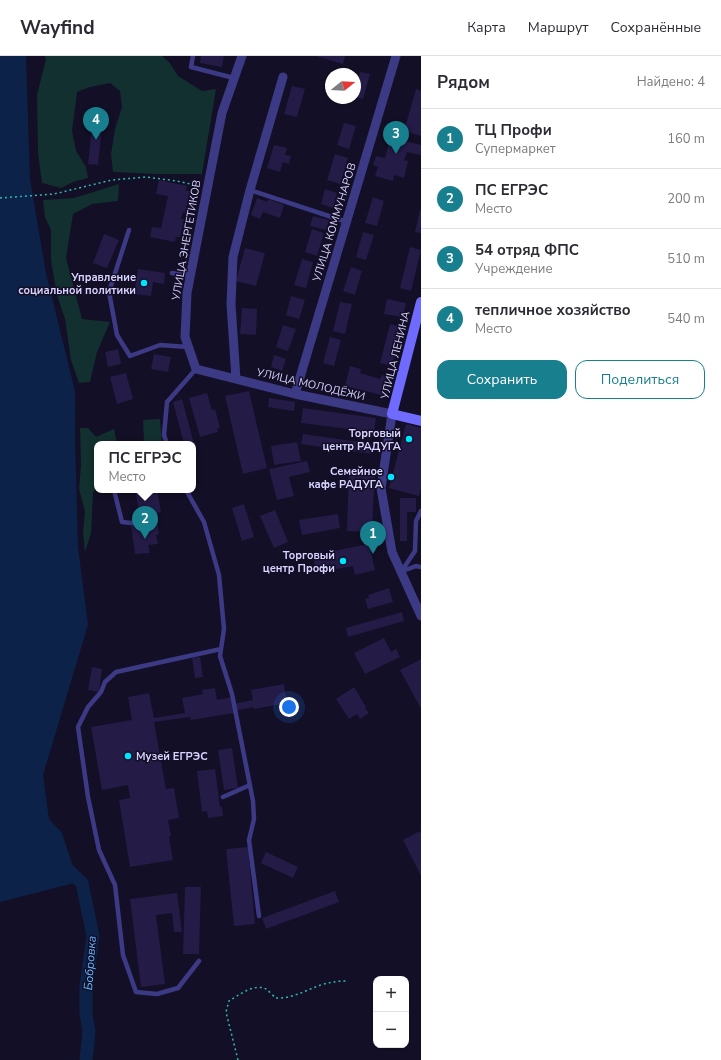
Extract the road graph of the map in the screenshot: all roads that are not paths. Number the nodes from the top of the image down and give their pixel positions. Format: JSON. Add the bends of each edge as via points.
{"nodes":[{"id":1,"x":193,"y":56,"type":"edge"},
{"id":2,"x":242,"y":56,"type":"edge"},
{"id":3,"x":396,"y":56,"type":"edge"},
{"id":4,"x":283,"y":77,"type":"dead end"},
{"id":5,"x":235,"y":78,"type":"junction"},
{"id":6,"x":250,"y":190,"type":"junction"},
{"id":7,"x":347,"y":222,"type":"junction"},
{"id":8,"x":129,"y":230,"type":"dead end"},
{"id":9,"x":172,"y":273,"type":"dead end"},
{"id":10,"x":190,"y":276,"type":"junction"},
{"id":11,"x":421,"y":302,"type":"edge"},
{"id":12,"x":189,"y":347,"type":"junction"},
{"id":13,"x":196,"y":369,"type":"junction"},
{"id":14,"x":236,"y":379,"type":"junction"},
{"id":15,"x":295,"y":394,"type":"junction"},
{"id":16,"x":392,"y":414,"type":"junction"},
{"id":17,"x":421,"y":421,"type":"edge"},
{"id":18,"x":166,"y":441,"type":"edge"},
{"id":19,"x":115,"y":493,"type":"edge"},
{"id":20,"x":188,"y":493,"type":"edge"},
{"id":21,"x":421,"y":511,"type":"edge"},
{"id":22,"x":150,"y":519,"type":"dead end"},
{"id":23,"x":421,"y":567,"type":"edge"},
{"id":24,"x":400,"y":572,"type":"junction"},
{"id":25,"x":421,"y":616,"type":"edge"},
{"id":26,"x":221,"y":649,"type":"junction"},
{"id":27,"x":250,"y":785,"type":"junction"},
{"id":28,"x":223,"y":797,"type":"dead end"},
{"id":29,"x":259,"y":916,"type":"dead end"},
{"id":30,"x":199,"y":961,"type":"dead end"}],
"edges":[{"from":1,"to":5,"type":"lane","via":[[191,67]]},
{"from":2,"to":5,"type":"street","name":"УЛИЦА ЭНЕРГЕТИКОВ"},
{"from":3,"to":7,"type":"street","name":"УЛИЦА КОММУНАРОВ"},
{"from":4,"to":6,"type":"street"},
{"from":5,"to":10,"type":"street","name":"УЛИЦА ЭНЕРГЕТИКОВ","via":[[222,113]]},
{"from":6,"to":7,"type":"lane"},
{"from":6,"to":14,"type":"street","via":[[233,257],[231,304]]},
{"from":7,"to":15,"type":"street","name":"УЛИЦА КОММУНАРОВ"},
{"from":8,"to":12,"type":"lane","via":[[109,292],[117,335],[130,356],[160,345]]},
{"from":9,"to":10,"type":"lane"},
{"from":10,"to":12,"type":"street","name":"УЛИЦА ЭНЕРГЕТИКОВ","via":[[185,337]]},
{"from":11,"to":16,"type":"street","name":"УЛИЦА ЛЕНИНА"},
{"from":12,"to":13,"type":"street","name":"УЛИЦА ЭНЕРГЕТИКОВ"},
{"from":13,"to":14,"type":"street","name":"УЛИЦА МОЛОДЁЖИ"},
{"from":13,"to":18,"type":"lane","via":[[167,402],[164,435]]},
{"from":14,"to":15,"type":"street","name":"УЛИЦА МОЛОДЁЖИ"},
{"from":15,"to":16,"type":"street","name":"УЛИЦА МОЛОДЁЖИ"},
{"from":16,"to":17,"type":"street","name":"УЛИЦА МОЛОДЁЖИ"},
{"from":16,"to":24,"type":"street","via":[[381,488],[392,552]]},
{"from":19,"to":22,"type":"lane","via":[[122,522]]},
{"from":20,"to":26,"type":"lane","via":[[204,522],[218,575],[224,629]]},
{"from":21,"to":24,"type":"lane","via":[[416,521],[415,551]]},
{"from":23,"to":24,"type":"lane","via":[[416,566]]},
{"from":24,"to":25,"type":"street"},
{"from":26,"to":27,"type":"lane","via":[[220,656],[232,694]]},
{"from":26,"to":30,"type":"lane","via":[[116,672],[105,682],[78,727],[92,820],[99,850],[114,885],[123,955],[136,992],[157,994],[178,988]]},
{"from":27,"to":28,"type":"lane"},
{"from":27,"to":29,"type":"lane","via":[[254,819],[249,840]]}]}
